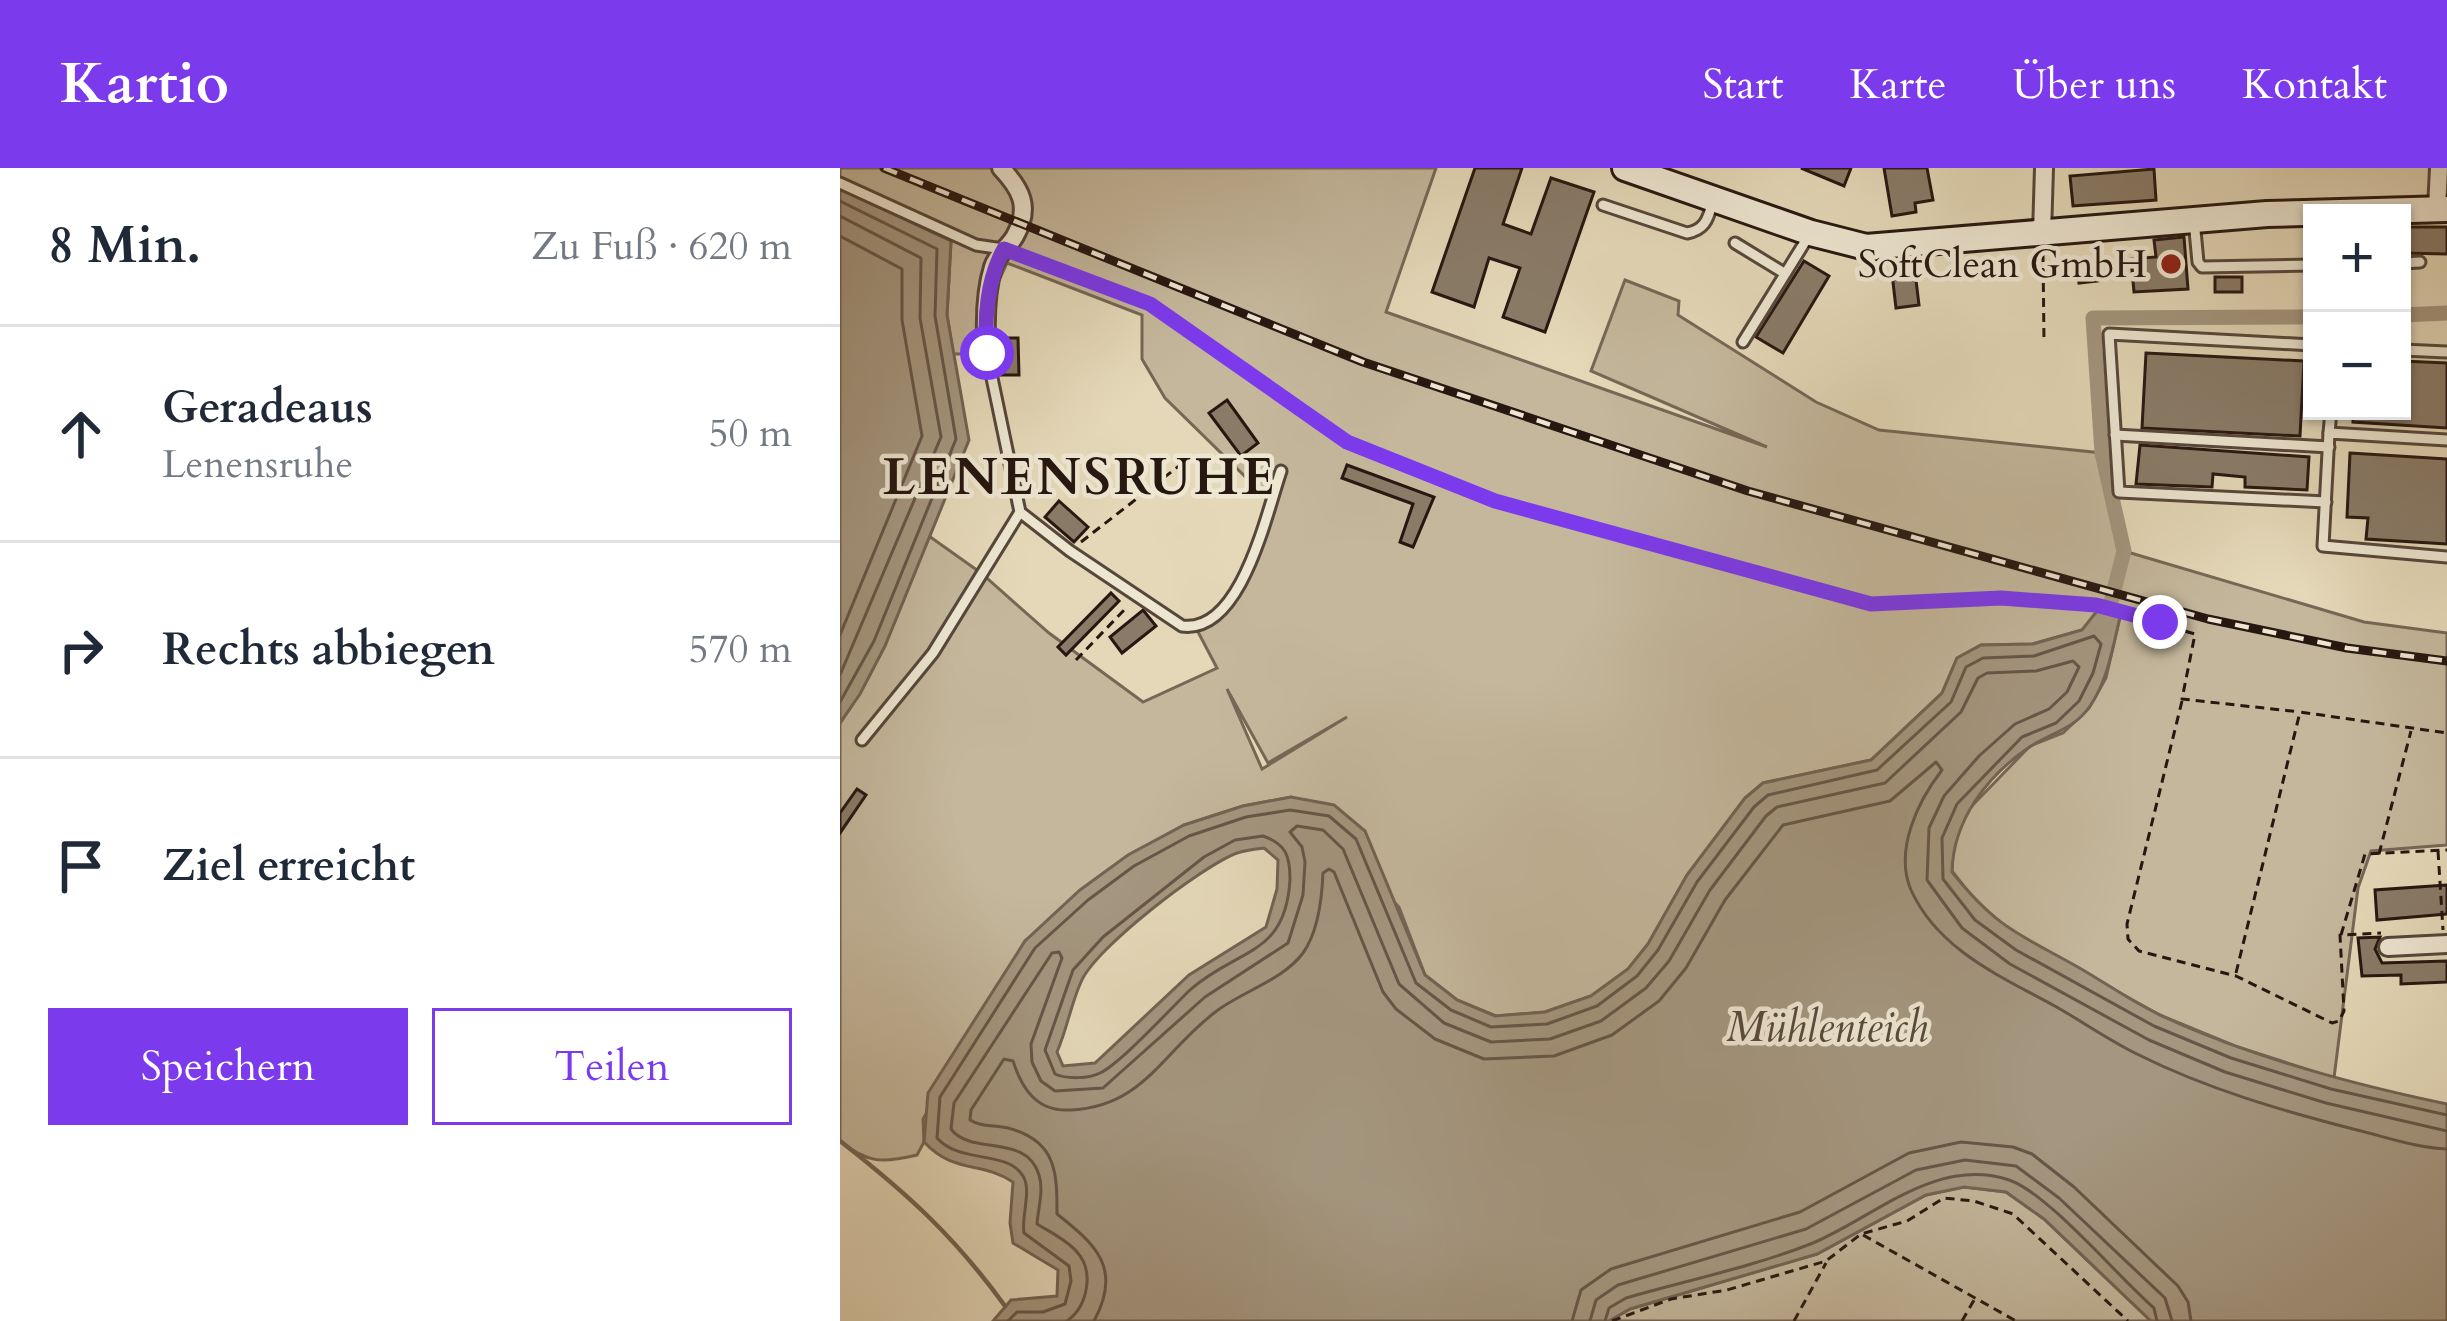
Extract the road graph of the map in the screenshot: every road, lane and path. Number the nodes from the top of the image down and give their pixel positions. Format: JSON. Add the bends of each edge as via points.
{"nodes":[{"id":1,"x":1000,"y":168,"type":"edge"},
{"id":2,"x":1625,"y":168,"type":"edge"},
{"id":3,"x":2044,"y":168,"type":"edge"},
{"id":4,"x":2439,"y":168,"type":"edge"},
{"id":5,"x":840,"y":182,"type":"edge"},
{"id":6,"x":1714,"y":199,"type":"junction"},
{"id":7,"x":1603,"y":205,"type":"dead end"},
{"id":8,"x":2442,"y":209,"type":"edge"},
{"id":9,"x":2194,"y":220,"type":"junction"},
{"id":10,"x":1811,"y":233,"type":"junction"},
{"id":11,"x":2042,"y":234,"type":"junction"},
{"id":12,"x":1736,"y":243,"type":"dead end"},
{"id":13,"x":1004,"y":249,"type":"junction"},
{"id":14,"x":2411,"y":262,"type":"edge"},
{"id":15,"x":2420,"y":262,"type":"dead end"},
{"id":16,"x":2303,"y":265,"type":"edge"},
{"id":17,"x":1784,"y":273,"type":"junction"},
{"id":18,"x":2044,"y":341,"type":"dead end"},
{"id":19,"x":1743,"y":342,"type":"dead end"},
{"id":20,"x":2303,"y":345,"type":"edge"},
{"id":21,"x":2411,"y":350,"type":"edge"},
{"id":22,"x":2447,"y":352,"type":"edge"},
{"id":23,"x":987,"y":353,"type":"joint"},
{"id":24,"x":2331,"y":420,"type":"edge"},
{"id":25,"x":2330,"y":433,"type":"junction"},
{"id":26,"x":2115,"y":435,"type":"junction"},
{"id":27,"x":2447,"y":440,"type":"edge"},
{"id":28,"x":2329,"y":447,"type":"junction"},
{"id":29,"x":1184,"y":462,"type":"dead end"},
{"id":30,"x":1282,"y":471,"type":"dead end"},
{"id":31,"x":2326,"y":502,"type":"junction"},
{"id":32,"x":1020,"y":512,"type":"junction"},
{"id":33,"x":1070,"y":551,"type":"junction"},
{"id":34,"x":2447,"y":557,"type":"edge"},
{"id":35,"x":1137,"y":596,"type":"junction"},
{"id":36,"x":1076,"y":660,"type":"dead end"},
{"id":37,"x":2182,"y":700,"type":"junction"},
{"id":38,"x":2300,"y":712,"type":"junction"},
{"id":39,"x":2411,"y":729,"type":"junction"},
{"id":40,"x":2447,"y":734,"type":"edge"},
{"id":41,"x":862,"y":740,"type":"dead end"},
{"id":42,"x":2447,"y":850,"type":"edge"},
{"id":43,"x":2438,"y":851,"type":"junction"},
{"id":44,"x":2379,"y":854,"type":"junction"},
{"id":45,"x":2340,"y":935,"type":"junction"},
{"id":46,"x":2446,"y":944,"type":"edge"},
{"id":47,"x":2388,"y":947,"type":"joint"},
{"id":48,"x":2236,"y":976,"type":"junction"},
{"id":49,"x":1861,"y":1234,"type":"junction"},
{"id":50,"x":1826,"y":1261,"type":"junction"},
{"id":51,"x":1975,"y":1298,"type":"junction"},
{"id":52,"x":1612,"y":1321,"type":"edge"},
{"id":53,"x":1794,"y":1321,"type":"edge"},
{"id":54,"x":1962,"y":1321,"type":"edge"},
{"id":55,"x":2015,"y":1321,"type":"edge"},
{"id":56,"x":2128,"y":1321,"type":"edge"}],
"edges":[{"from":1,"to":13,"type":"street","via":[[1024,200]]},
{"from":2,"to":6,"type":"street"},
{"from":3,"to":11,"type":"street"},
{"from":4,"to":8,"type":"street"},
{"from":5,"to":13,"type":"lane","via":[[976,245]]},
{"from":6,"to":7,"type":"lane","via":[[1708,220],[1687,233]]},
{"from":6,"to":10,"type":"street"},
{"from":8,"to":9,"type":"street"},
{"from":9,"to":11,"type":"street"},
{"from":9,"to":16,"type":"lane","via":[[2202,267]]},
{"from":10,"to":11,"type":"street","via":[[1866,248]]},
{"from":10,"to":17,"type":"lane"},
{"from":11,"to":18,"type":"path"},
{"from":12,"to":17,"type":"lane"},
{"from":13,"to":23,"type":"street","via":[[994,267]]},
{"from":13,"to":37,"type":"path","via":[[1150,304],[1347,442],[1495,501],[1871,604],[2001,598],[2096,605],[2195,634]]},
{"from":14,"to":15,"type":"lane"},
{"from":17,"to":19,"type":"lane"},
{"from":20,"to":26,"type":"lane","via":[[2109,334]]},
{"from":21,"to":22,"type":"lane"},
{"from":23,"to":32,"type":"lane"},
{"from":24,"to":25,"type":"lane"},
{"from":25,"to":27,"type":"lane"},
{"from":25,"to":28,"type":"lane"},
{"from":26,"to":28,"type":"lane"},
{"from":26,"to":31,"type":"lane","via":[[2119,492]]},
{"from":28,"to":31,"type":"lane"},
{"from":29,"to":33,"type":"path"},
{"from":30,"to":35,"type":"lane","via":[[1238,590],[1220,615],[1182,626]]},
{"from":31,"to":34,"type":"lane","via":[[2324,546]]},
{"from":32,"to":33,"type":"lane"},
{"from":32,"to":41,"type":"lane","via":[[933,653]]},
{"from":33,"to":35,"type":"lane"},
{"from":35,"to":36,"type":"path"},
{"from":37,"to":38,"type":"path"},
{"from":37,"to":48,"type":"path","via":[[2128,939],[2139,950]]},
{"from":38,"to":39,"type":"path"},
{"from":38,"to":48,"type":"path"},
{"from":39,"to":40,"type":"path"},
{"from":39,"to":44,"type":"path"},
{"from":42,"to":43,"type":"path"},
{"from":43,"to":44,"type":"path"},
{"from":43,"to":46,"type":"path"},
{"from":44,"to":45,"type":"path","via":[[2365,854]]},
{"from":45,"to":47,"type":"path","via":[[2387,933]]},
{"from":45,"to":48,"type":"path","via":[[2338,1022]]},
{"from":46,"to":47,"type":"street"},
{"from":49,"to":50,"type":"path"},
{"from":49,"to":51,"type":"path"},
{"from":49,"to":56,"type":"path","via":[[1907,1221],[1944,1198],[1974,1201],[2013,1214]]},
{"from":50,"to":52,"type":"path"},
{"from":50,"to":53,"type":"path"},
{"from":51,"to":54,"type":"path"},
{"from":51,"to":55,"type":"path"}]}
